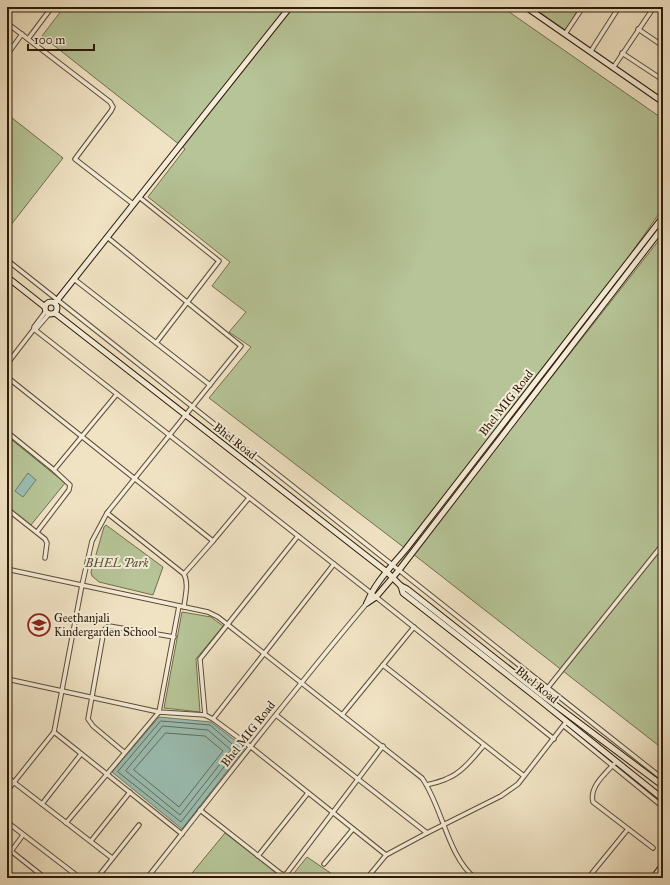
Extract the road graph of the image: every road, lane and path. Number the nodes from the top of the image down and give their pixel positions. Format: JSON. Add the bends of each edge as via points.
{"nodes":[{"id":1,"x":52,"y":7,"type":"edge"},
{"id":2,"x":290,"y":7,"type":"edge"},
{"id":3,"x":526,"y":7,"type":"edge"},
{"id":4,"x":583,"y":7,"type":"edge"},
{"id":5,"x":619,"y":7,"type":"edge"},
{"id":6,"x":654,"y":7,"type":"edge"},
{"id":7,"x":663,"y":12,"type":"edge"},
{"id":8,"x":7,"y":23,"type":"edge"},
{"id":9,"x":638,"y":30,"type":"junction"},
{"id":10,"x":22,"y":34,"type":"junction"},
{"id":11,"x":565,"y":34,"type":"junction"},
{"id":12,"x":28,"y":39,"type":"junction"},
{"id":13,"x":663,"y":46,"type":"edge"},
{"id":14,"x":591,"y":51,"type":"junction"},
{"id":15,"x":622,"y":53,"type":"junction"},
{"id":16,"x":7,"y":55,"type":"edge"},
{"id":17,"x":613,"y":68,"type":"junction"},
{"id":18,"x":663,"y":80,"type":"edge"},
{"id":19,"x":663,"y":102,"type":"edge"},
{"id":20,"x":139,"y":197,"type":"junction"},
{"id":21,"x":133,"y":204,"type":"junction"},
{"id":22,"x":663,"y":216,"type":"edge"},
{"id":23,"x":663,"y":227,"type":"edge"},
{"id":24,"x":107,"y":237,"type":"junction"},
{"id":25,"x":7,"y":260,"type":"edge"},
{"id":26,"x":7,"y":277,"type":"edge"},
{"id":27,"x":74,"y":279,"type":"junction"},
{"id":28,"x":56,"y":302,"type":"junction"},
{"id":29,"x":187,"y":302,"type":"junction"},
{"id":30,"x":49,"y":311,"type":"junction"},
{"id":31,"x":34,"y":329,"type":"junction"},
{"id":32,"x":156,"y":343,"type":"junction"},
{"id":33,"x":7,"y":364,"type":"edge"},
{"id":34,"x":7,"y":377,"type":"edge"},
{"id":35,"x":210,"y":385,"type":"junction"},
{"id":36,"x":116,"y":394,"type":"junction"},
{"id":37,"x":192,"y":407,"type":"junction"},
{"id":38,"x":186,"y":415,"type":"junction"},
{"id":39,"x":7,"y":432,"type":"edge"},
{"id":40,"x":169,"y":435,"type":"junction"},
{"id":41,"x":81,"y":437,"type":"junction"},
{"id":42,"x":54,"y":470,"type":"junction"},
{"id":43,"x":135,"y":479,"type":"junction"},
{"id":44,"x":249,"y":498,"type":"junction"},
{"id":45,"x":7,"y":509,"type":"edge"},
{"id":46,"x":107,"y":513,"type":"junction"},
{"id":47,"x":37,"y":532,"type":"junction"},
{"id":48,"x":298,"y":536,"type":"junction"},
{"id":49,"x":212,"y":541,"type":"junction"},
{"id":50,"x":663,"y":544,"type":"edge"},
{"id":51,"x":45,"y":558,"type":"dead end"},
{"id":52,"x":334,"y":564,"type":"junction"},
{"id":53,"x":393,"y":565,"type":"junction"},
{"id":54,"x":7,"y":566,"type":"edge"},
{"id":55,"x":11,"y":570,"type":"junction"},
{"id":56,"x":399,"y":570,"type":"junction"},
{"id":57,"x":386,"y":572,"type":"junction"},
{"id":58,"x":184,"y":574,"type":"junction"},
{"id":59,"x":7,"y":576,"type":"edge"},
{"id":60,"x":392,"y":578,"type":"junction"},
{"id":61,"x":82,"y":585,"type":"junction"},
{"id":62,"x":400,"y":586,"type":"junction"},
{"id":63,"x":370,"y":593,"type":"junction"},
{"id":64,"x":376,"y":597,"type":"junction"},
{"id":65,"x":367,"y":603,"type":"junction"},
{"id":66,"x":178,"y":606,"type":"junction"},
{"id":67,"x":184,"y":607,"type":"junction"},
{"id":68,"x":228,"y":624,"type":"junction"},
{"id":69,"x":414,"y":627,"type":"junction"},
{"id":70,"x":174,"y":637,"type":"junction"},
{"id":71,"x":263,"y":654,"type":"junction"},
{"id":72,"x":383,"y":665,"type":"junction"},
{"id":73,"x":7,"y":679,"type":"edge"},
{"id":74,"x":301,"y":682,"type":"junction"},
{"id":75,"x":547,"y":688,"type":"junction"},
{"id":76,"x":62,"y":691,"type":"junction"},
{"id":77,"x":542,"y":695,"type":"junction"},
{"id":78,"x":92,"y":697,"type":"junction"},
{"id":79,"x":158,"y":712,"type":"junction"},
{"id":80,"x":205,"y":715,"type":"junction"},
{"id":81,"x":276,"y":715,"type":"junction"},
{"id":82,"x":342,"y":715,"type":"junction"},
{"id":83,"x":213,"y":719,"type":"junction"},
{"id":84,"x":565,"y":724,"type":"junction"},
{"id":85,"x":54,"y":732,"type":"junction"},
{"id":86,"x":554,"y":738,"type":"junction"},
{"id":87,"x":484,"y":745,"type":"junction"},
{"id":88,"x":383,"y":746,"type":"junction"},
{"id":89,"x":251,"y":747,"type":"junction"},
{"id":90,"x":124,"y":752,"type":"junction"},
{"id":91,"x":81,"y":754,"type":"junction"},
{"id":92,"x":614,"y":763,"type":"junction"},
{"id":93,"x":106,"y":774,"type":"junction"},
{"id":94,"x":524,"y":776,"type":"junction"},
{"id":95,"x":7,"y":777,"type":"edge"},
{"id":96,"x":358,"y":779,"type":"junction"},
{"id":97,"x":663,"y":779,"type":"edge"},
{"id":98,"x":14,"y":782,"type":"junction"},
{"id":99,"x":427,"y":785,"type":"junction"},
{"id":100,"x":663,"y":786,"type":"edge"},
{"id":101,"x":7,"y":791,"type":"edge"},
{"id":102,"x":130,"y":792,"type":"junction"},
{"id":103,"x":308,"y":793,"type":"junction"},
{"id":104,"x":663,"y":799,"type":"edge"},
{"id":105,"x":42,"y":804,"type":"junction"},
{"id":106,"x":663,"y":807,"type":"edge"},
{"id":107,"x":200,"y":810,"type":"junction"},
{"id":108,"x":333,"y":812,"type":"junction"},
{"id":109,"x":7,"y":822,"type":"edge"},
{"id":110,"x":66,"y":823,"type":"junction"},
{"id":111,"x":139,"y":825,"type":"dead end"},
{"id":112,"x":444,"y":825,"type":"junction"},
{"id":113,"x":354,"y":829,"type":"junction"},
{"id":114,"x":628,"y":829,"type":"junction"},
{"id":115,"x":427,"y":833,"type":"junction"},
{"id":116,"x":182,"y":834,"type":"junction"},
{"id":117,"x":23,"y":835,"type":"junction"},
{"id":118,"x":91,"y":842,"type":"junction"},
{"id":119,"x":653,"y":848,"type":"dead end"},
{"id":120,"x":11,"y":851,"type":"junction"},
{"id":121,"x":258,"y":856,"type":"junction"},
{"id":122,"x":386,"y":856,"type":"junction"},
{"id":123,"x":7,"y":857,"type":"edge"},
{"id":124,"x":112,"y":858,"type":"junction"},
{"id":125,"x":324,"y":864,"type":"dead end"},
{"id":126,"x":663,"y":865,"type":"edge"},
{"id":127,"x":45,"y":878,"type":"edge"},
{"id":128,"x":80,"y":878,"type":"edge"},
{"id":129,"x":97,"y":878,"type":"edge"},
{"id":130,"x":147,"y":878,"type":"edge"},
{"id":131,"x":367,"y":878,"type":"edge"},
{"id":132,"x":475,"y":878,"type":"edge"},
{"id":133,"x":588,"y":878,"type":"edge"},
{"id":134,"x":653,"y":878,"type":"edge"}],
"edges":[{"from":1,"to":12,"type":"street"},
{"from":2,"to":20,"type":"street"},
{"from":3,"to":11,"type":"street"},
{"from":4,"to":11,"type":"street"},
{"from":5,"to":14,"type":"street"},
{"from":6,"to":7,"type":"street"},
{"from":6,"to":9,"type":"street"},
{"from":8,"to":10,"type":"street"},
{"from":9,"to":13,"type":"street"},
{"from":9,"to":15,"type":"street"},
{"from":10,"to":12,"type":"street"},
{"from":10,"to":16,"type":"street"},
{"from":11,"to":14,"type":"street"},
{"from":12,"to":21,"type":"street","via":[[110,102],[113,107],[111,111],[75,158]]},
{"from":14,"to":17,"type":"street"},
{"from":15,"to":17,"type":"street"},
{"from":15,"to":18,"type":"street"},
{"from":17,"to":19,"type":"street"},
{"from":20,"to":21,"type":"street"},
{"from":20,"to":29,"type":"street","via":[[219,262]]},
{"from":21,"to":24,"type":"street"},
{"from":22,"to":53,"type":"street","name":"Bhel MIG Road"},
{"from":23,"to":56,"type":"street","name":"Bhel MIG Road"},
{"from":24,"to":27,"type":"street"},
{"from":24,"to":29,"type":"street"},
{"from":25,"to":28,"type":"street"},
{"from":26,"to":30,"type":"street","name":"Bhel Road"},
{"from":27,"to":28,"type":"street"},
{"from":27,"to":32,"type":"street"},
{"from":28,"to":30,"type":"street","via":[[58,308]]},
{"from":28,"to":30,"type":"street","via":[[49,302]]},
{"from":28,"to":37,"type":"street"},
{"from":29,"to":32,"type":"street"},
{"from":29,"to":35,"type":"street","via":[[241,346]]},
{"from":30,"to":31,"type":"street"},
{"from":30,"to":38,"type":"street","name":"Bhel Road"},
{"from":31,"to":33,"type":"street"},
{"from":31,"to":36,"type":"street"},
{"from":32,"to":35,"type":"street"},
{"from":34,"to":41,"type":"street"},
{"from":35,"to":37,"type":"street"},
{"from":36,"to":40,"type":"street"},
{"from":36,"to":41,"type":"street"},
{"from":37,"to":38,"type":"street"},
{"from":37,"to":53,"type":"street"},
{"from":38,"to":40,"type":"street"},
{"from":38,"to":57,"type":"street","name":"Bhel Road"},
{"from":39,"to":42,"type":"street"},
{"from":40,"to":43,"type":"street"},
{"from":40,"to":44,"type":"street"},
{"from":41,"to":42,"type":"street"},
{"from":41,"to":43,"type":"street"},
{"from":42,"to":47,"type":"street","via":[[70,485],[69,490]]},
{"from":43,"to":46,"type":"street"},
{"from":43,"to":49,"type":"street"},
{"from":44,"to":48,"type":"street"},
{"from":44,"to":49,"type":"street"},
{"from":45,"to":47,"type":"street"},
{"from":46,"to":58,"type":"street"},
{"from":46,"to":61,"type":"street","via":[[92,541]]},
{"from":47,"to":51,"type":"street","via":[[46,541]]},
{"from":48,"to":52,"type":"street"},
{"from":48,"to":68,"type":"street"},
{"from":49,"to":58,"type":"street"},
{"from":50,"to":75,"type":"street"},
{"from":52,"to":63,"type":"street"},
{"from":52,"to":71,"type":"street"},
{"from":53,"to":56,"type":"street"},
{"from":53,"to":57,"type":"street","name":"Bhel MIG Road"},
{"from":54,"to":55,"type":"street"},
{"from":55,"to":59,"type":"street"},
{"from":55,"to":61,"type":"street"},
{"from":56,"to":60,"type":"street","name":"Bhel MIG Road"},
{"from":56,"to":75,"type":"street"},
{"from":57,"to":60,"type":"street","name":"Bhel Road"},
{"from":57,"to":63,"type":"street","name":"Bhel MIG Road"},
{"from":58,"to":67,"type":"street","via":[[187,585]]},
{"from":60,"to":62,"type":"street","name":"Bhel Road"},
{"from":60,"to":64,"type":"street","name":"Bhel MIG Road"},
{"from":61,"to":66,"type":"street"},
{"from":61,"to":76,"type":"street"},
{"from":62,"to":77,"type":"street","name":"Bhel Road"},
{"from":62,"to":84,"type":"street","name":"Bhel Road","via":[[404,593]]},
{"from":63,"to":64,"type":"street"},
{"from":63,"to":65,"type":"street","name":"Bhel MIG Road"},
{"from":64,"to":65,"type":"street","name":"Bhel MIG Road"},
{"from":64,"to":69,"type":"street"},
{"from":65,"to":74,"type":"street","name":"Bhel MIG Road"},
{"from":66,"to":67,"type":"street"},
{"from":66,"to":70,"type":"street"},
{"from":67,"to":68,"type":"street","via":[[208,612]]},
{"from":68,"to":71,"type":"street"},
{"from":68,"to":80,"type":"street","via":[[200,659]]},
{"from":69,"to":72,"type":"street"},
{"from":69,"to":86,"type":"street"},
{"from":70,"to":78,"type":"street","via":[[106,627]]},
{"from":70,"to":79,"type":"street"},
{"from":71,"to":74,"type":"street"},
{"from":71,"to":83,"type":"street"},
{"from":72,"to":82,"type":"street"},
{"from":72,"to":87,"type":"street"},
{"from":73,"to":76,"type":"street"},
{"from":74,"to":81,"type":"street","name":"Bhel MIG Road"},
{"from":74,"to":82,"type":"street"},
{"from":75,"to":77,"type":"street"},
{"from":75,"to":97,"type":"street"},
{"from":76,"to":78,"type":"street"},
{"from":76,"to":85,"type":"street"},
{"from":77,"to":100,"type":"street","name":"Bhel Road"},
{"from":78,"to":79,"type":"street"},
{"from":78,"to":90,"type":"street","via":[[89,717],[91,724]]},
{"from":79,"to":80,"type":"street"},
{"from":79,"to":90,"type":"street"},
{"from":80,"to":83,"type":"street"},
{"from":81,"to":89,"type":"street","name":"Bhel MIG Road"},
{"from":81,"to":96,"type":"street"},
{"from":82,"to":88,"type":"street"},
{"from":83,"to":89,"type":"street"},
{"from":84,"to":86,"type":"street"},
{"from":84,"to":92,"type":"street","name":"Bhel Road"},
{"from":85,"to":91,"type":"street"},
{"from":85,"to":98,"type":"street"},
{"from":86,"to":94,"type":"street"},
{"from":87,"to":94,"type":"street"},
{"from":87,"to":99,"type":"street","via":[[456,774]]},
{"from":88,"to":96,"type":"street"},
{"from":88,"to":99,"type":"street"},
{"from":89,"to":103,"type":"street"},
{"from":89,"to":107,"type":"street","name":"Bhel MIG Road"},
{"from":90,"to":93,"type":"street"},
{"from":91,"to":93,"type":"street"},
{"from":91,"to":105,"type":"street"},
{"from":92,"to":104,"type":"street","name":"Bhel Road"},
{"from":92,"to":106,"type":"street"},
{"from":92,"to":114,"type":"street","via":[[594,788],[593,802]]},
{"from":93,"to":102,"type":"street"},
{"from":93,"to":110,"type":"street"},
{"from":94,"to":112,"type":"street","via":[[502,796]]},
{"from":95,"to":98,"type":"street"},
{"from":96,"to":108,"type":"street"},
{"from":96,"to":115,"type":"street"},
{"from":98,"to":101,"type":"street"},
{"from":98,"to":105,"type":"street"},
{"from":99,"to":112,"type":"street"},
{"from":102,"to":116,"type":"street"},
{"from":102,"to":118,"type":"street"},
{"from":103,"to":108,"type":"street"},
{"from":103,"to":121,"type":"street"},
{"from":105,"to":110,"type":"street"},
{"from":107,"to":116,"type":"street","name":"Bhel MIG Road"},
{"from":107,"to":121,"type":"street"},
{"from":108,"to":113,"type":"street"},
{"from":108,"to":121,"type":"street","via":[[284,875]]},
{"from":109,"to":117,"type":"street"},
{"from":110,"to":118,"type":"street"},
{"from":111,"to":124,"type":"street"},
{"from":112,"to":115,"type":"street"},
{"from":112,"to":132,"type":"street","via":[[462,864]]},
{"from":113,"to":122,"type":"street"},
{"from":113,"to":125,"type":"street"},
{"from":114,"to":119,"type":"street"},
{"from":114,"to":133,"type":"street"},
{"from":115,"to":122,"type":"street"},
{"from":116,"to":130,"type":"street","name":"Bhel MIG Road"},
{"from":117,"to":120,"type":"street"},
{"from":117,"to":128,"type":"street"},
{"from":118,"to":124,"type":"street"},
{"from":120,"to":123,"type":"street"},
{"from":120,"to":127,"type":"street"},
{"from":122,"to":131,"type":"street"},
{"from":124,"to":129,"type":"street"},
{"from":126,"to":134,"type":"street"}]}
